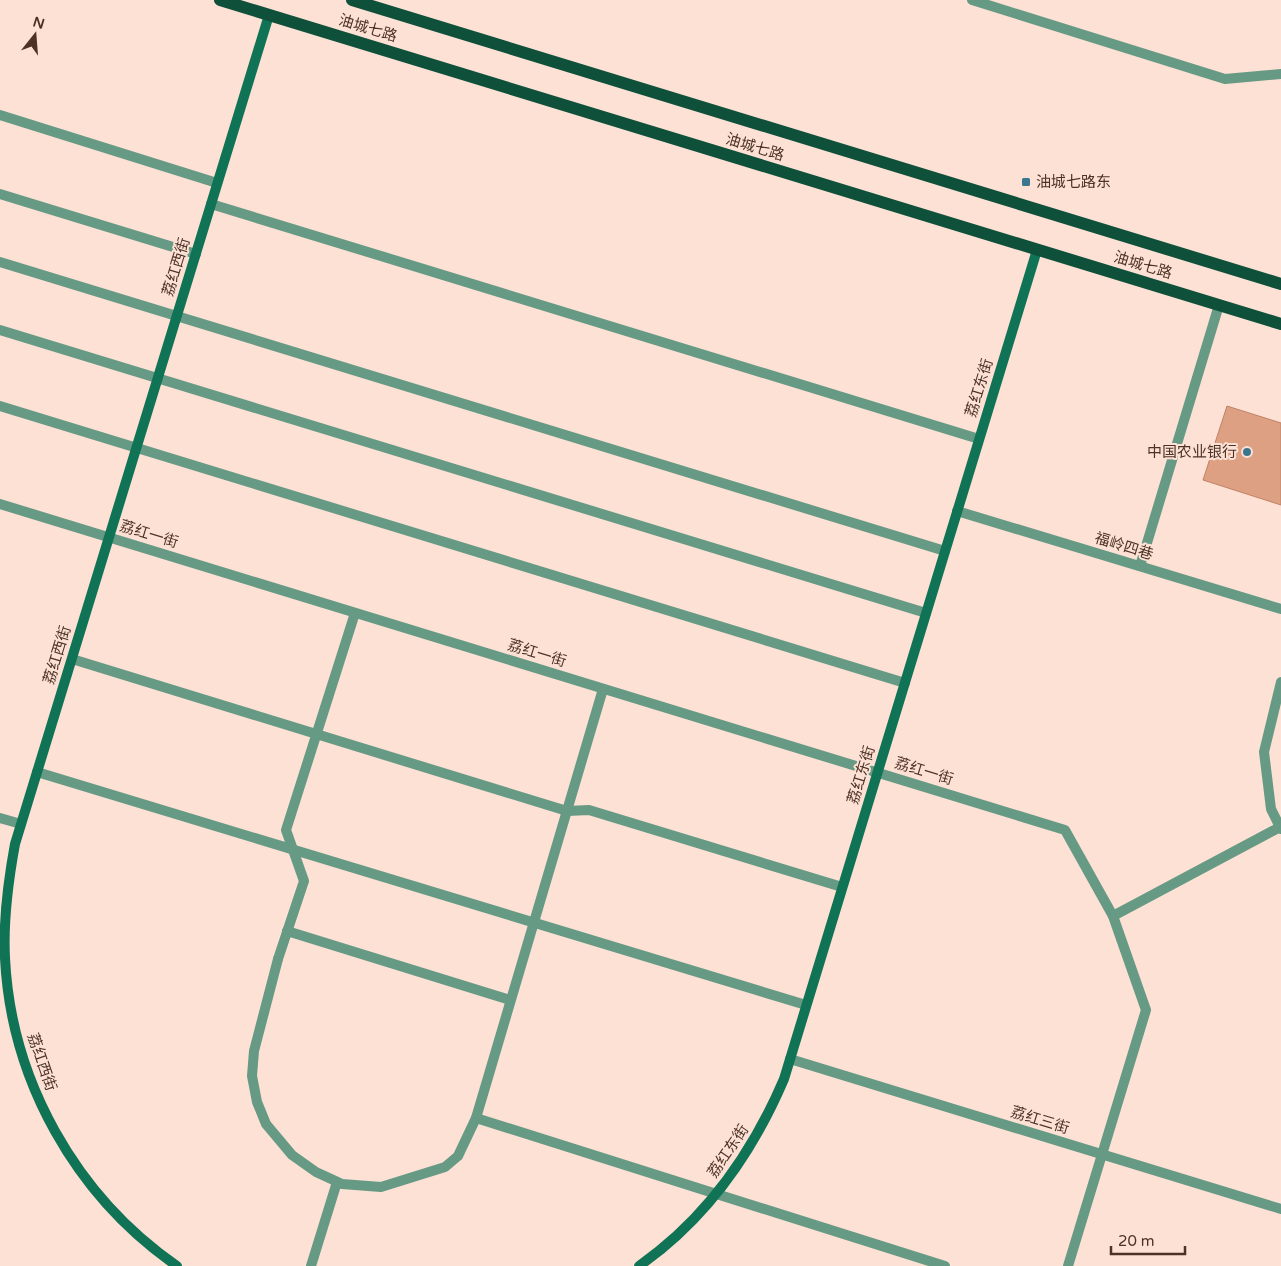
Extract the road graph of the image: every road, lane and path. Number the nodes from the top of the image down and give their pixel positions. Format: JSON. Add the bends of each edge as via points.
{"nodes":[{"id":1,"x":220,"y":0,"type":"edge"},
{"id":2,"x":352,"y":0,"type":"edge"},
{"id":3,"x":972,"y":0,"type":"edge"},
{"id":4,"x":269,"y":15,"type":"junction"},
{"id":5,"x":1281,"y":74,"type":"edge"},
{"id":6,"x":0,"y":115,"type":"edge"},
{"id":7,"x":217,"y":183,"type":"junction"},
{"id":8,"x":0,"y":194,"type":"edge"},
{"id":9,"x":211,"y":204,"type":"junction"},
{"id":10,"x":1037,"y":250,"type":"junction"},
{"id":11,"x":196,"y":254,"type":"junction"},
{"id":12,"x":0,"y":262,"type":"edge"},
{"id":13,"x":1281,"y":284,"type":"edge"},
{"id":14,"x":1219,"y":306,"type":"junction"},
{"id":15,"x":177,"y":316,"type":"junction"},
{"id":16,"x":1281,"y":324,"type":"edge"},
{"id":17,"x":0,"y":330,"type":"edge"},
{"id":18,"x":158,"y":378,"type":"junction"},
{"id":19,"x":0,"y":406,"type":"edge"},
{"id":20,"x":979,"y":439,"type":"junction"},
{"id":21,"x":136,"y":448,"type":"junction"},
{"id":22,"x":0,"y":504,"type":"edge"},
{"id":23,"x":957,"y":511,"type":"junction"},
{"id":24,"x":109,"y":538,"type":"junction"},
{"id":25,"x":945,"y":551,"type":"junction"},
{"id":26,"x":1140,"y":566,"type":"junction"},
{"id":27,"x":1281,"y":609,"type":"edge"},
{"id":28,"x":355,"y":613,"type":"junction"},
{"id":29,"x":926,"y":613,"type":"junction"},
{"id":30,"x":72,"y":660,"type":"junction"},
{"id":31,"x":1281,"y":682,"type":"edge"},
{"id":32,"x":905,"y":683,"type":"junction"},
{"id":33,"x":603,"y":689,"type":"junction"},
{"id":34,"x":317,"y":734,"type":"junction"},
{"id":35,"x":37,"y":772,"type":"junction"},
{"id":36,"x":877,"y":772,"type":"junction"},
{"id":37,"x":567,"y":811,"type":"junction"},
{"id":38,"x":0,"y":818,"type":"edge"},
{"id":39,"x":21,"y":824,"type":"junction"},
{"id":40,"x":1280,"y":828,"type":"edge"},
{"id":41,"x":293,"y":849,"type":"junction"},
{"id":42,"x":842,"y":887,"type":"junction"},
{"id":43,"x":1113,"y":916,"type":"junction"},
{"id":44,"x":534,"y":922,"type":"junction"},
{"id":45,"x":287,"y":931,"type":"junction"},
{"id":46,"x":510,"y":1000,"type":"junction"},
{"id":47,"x":806,"y":1005,"type":"junction"},
{"id":48,"x":790,"y":1059,"type":"junction"},
{"id":49,"x":476,"y":1118,"type":"junction"},
{"id":50,"x":1102,"y":1154,"type":"junction"},
{"id":51,"x":337,"y":1182,"type":"junction"},
{"id":52,"x":717,"y":1194,"type":"junction"},
{"id":53,"x":1281,"y":1209,"type":"edge"},
{"id":54,"x":177,"y":1266,"type":"edge"},
{"id":55,"x":312,"y":1266,"type":"edge"},
{"id":56,"x":639,"y":1266,"type":"edge"},
{"id":57,"x":945,"y":1266,"type":"edge"},
{"id":58,"x":1068,"y":1266,"type":"edge"}],
"edges":[{"from":1,"to":4,"type":"main road","name":"油城七路"},
{"from":2,"to":13,"type":"main road","name":"油城七路"},
{"from":3,"to":5,"type":"street","via":[[1224,79]]},
{"from":4,"to":7,"type":"street","name":"荔红西街"},
{"from":4,"to":10,"type":"main road","name":"油城七路"},
{"from":6,"to":7,"type":"street"},
{"from":7,"to":9,"type":"street","name":"荔红西街"},
{"from":8,"to":11,"type":"street"},
{"from":9,"to":11,"type":"street","name":"荔红西街"},
{"from":9,"to":20,"type":"street"},
{"from":10,"to":14,"type":"main road","name":"油城七路"},
{"from":10,"to":20,"type":"street","name":"荔红东街"},
{"from":11,"to":15,"type":"street","name":"荔红西街"},
{"from":12,"to":15,"type":"street"},
{"from":14,"to":16,"type":"main road","name":"油城七路"},
{"from":14,"to":26,"type":"street"},
{"from":15,"to":18,"type":"street","name":"荔红西街"},
{"from":15,"to":25,"type":"street"},
{"from":17,"to":18,"type":"street"},
{"from":18,"to":21,"type":"street","name":"荔红西街"},
{"from":18,"to":29,"type":"street"},
{"from":19,"to":21,"type":"street"},
{"from":20,"to":23,"type":"street","name":"荔红东街"},
{"from":21,"to":24,"type":"street","name":"荔红西街"},
{"from":21,"to":32,"type":"street"},
{"from":22,"to":24,"type":"street","name":"荔红一街"},
{"from":23,"to":25,"type":"street","name":"荔红东街"},
{"from":23,"to":26,"type":"street","name":"福岭四巷"},
{"from":24,"to":28,"type":"street","name":"荔红一街"},
{"from":24,"to":30,"type":"street","name":"荔红西街"},
{"from":25,"to":29,"type":"street","name":"荔红东街"},
{"from":26,"to":27,"type":"street","name":"福岭四巷"},
{"from":28,"to":33,"type":"street","name":"荔红一街"},
{"from":28,"to":34,"type":"street"},
{"from":29,"to":32,"type":"street","name":"荔红东街"},
{"from":30,"to":34,"type":"street"},
{"from":30,"to":35,"type":"street","name":"荔红西街"},
{"from":31,"to":40,"type":"street","via":[[1264,752],[1271,809]]},
{"from":32,"to":36,"type":"street","name":"荔红东街"},
{"from":33,"to":36,"type":"street","name":"荔红一街"},
{"from":33,"to":37,"type":"street"},
{"from":34,"to":37,"type":"street"},
{"from":34,"to":41,"type":"street","via":[[286,830]]},
{"from":35,"to":39,"type":"street","name":"荔红西街"},
{"from":35,"to":41,"type":"street"},
{"from":36,"to":42,"type":"street","name":"荔红东街"},
{"from":36,"to":43,"type":"street","name":"荔红一街","via":[[1065,830]]},
{"from":37,"to":42,"type":"street","via":[[589,810]]},
{"from":37,"to":44,"type":"street"},
{"from":38,"to":39,"type":"street"},
{"from":39,"to":54,"type":"street","name":"荔红西街","via":[[8,882],[5,958],[16,1033],[27,1070],[50,1122],[80,1171],[130,1228]]},
{"from":40,"to":43,"type":"street"},
{"from":41,"to":44,"type":"street"},
{"from":41,"to":45,"type":"street","via":[[304,881]]},
{"from":42,"to":47,"type":"street","name":"荔红东街"},
{"from":43,"to":50,"type":"street","via":[[1146,1010]]},
{"from":44,"to":46,"type":"street"},
{"from":44,"to":47,"type":"street"},
{"from":45,"to":46,"type":"street"},
{"from":45,"to":51,"type":"street","via":[[254,1051],[252,1076],[257,1102],[266,1124],[292,1155]]},
{"from":46,"to":49,"type":"street"},
{"from":47,"to":48,"type":"street","name":"荔红东街"},
{"from":48,"to":50,"type":"street","name":"荔红三街"},
{"from":48,"to":52,"type":"street","name":"荔红东街","via":[[760,1130]]},
{"from":49,"to":51,"type":"street","via":[[458,1156],[444,1167],[381,1187]]},
{"from":49,"to":52,"type":"street"},
{"from":50,"to":53,"type":"street","name":"荔红三街"},
{"from":50,"to":58,"type":"street"},
{"from":51,"to":55,"type":"street"},
{"from":52,"to":56,"type":"street","name":"荔红东街","via":[[680,1233]]},
{"from":52,"to":57,"type":"street"}]}
